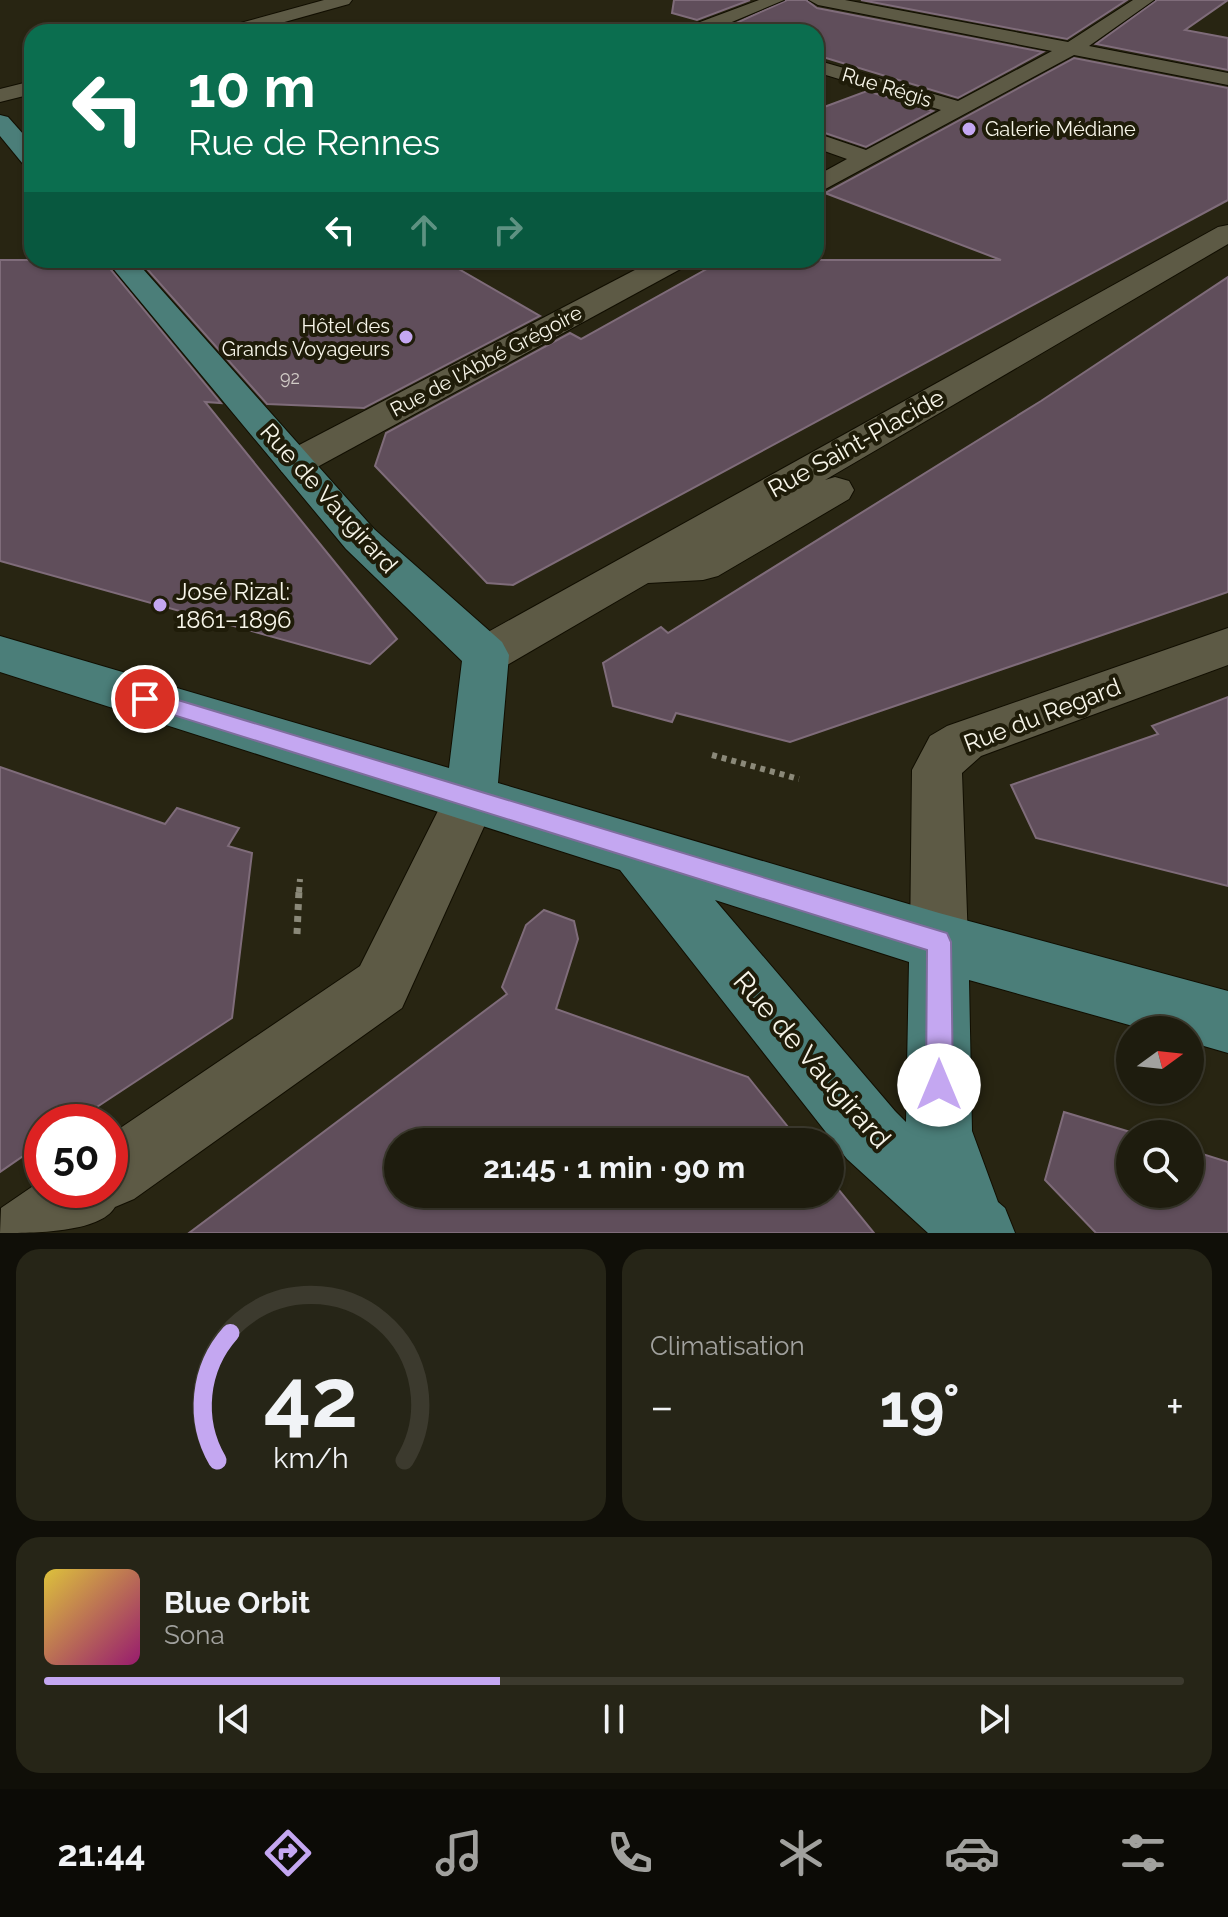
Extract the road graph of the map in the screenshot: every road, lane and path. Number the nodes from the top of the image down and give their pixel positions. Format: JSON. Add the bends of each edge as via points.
{"nodes":[{"id":1,"x":343,"y":0,"type":"edge"},
{"id":2,"x":775,"y":0,"type":"edge"},
{"id":3,"x":818,"y":0,"type":"edge"},
{"id":4,"x":1145,"y":0,"type":"edge"},
{"id":5,"x":258,"y":24,"type":"edge"},
{"id":6,"x":715,"y":24,"type":"edge"},
{"id":7,"x":1070,"y":49,"type":"junction"},
{"id":8,"x":824,"y":68,"type":"edge"},
{"id":9,"x":1228,"y":79,"type":"edge"},
{"id":10,"x":24,"y":89,"type":"edge"},
{"id":11,"x":0,"y":96,"type":"edge"},
{"id":12,"x":958,"y":108,"type":"junction"},
{"id":13,"x":0,"y":122,"type":"edge"},
{"id":14,"x":824,"y":143,"type":"edge"},
{"id":15,"x":24,"y":150,"type":"edge"},
{"id":16,"x":866,"y":158,"type":"junction"},
{"id":17,"x":824,"y":182,"type":"edge"},
{"id":18,"x":1228,"y":233,"type":"edge"},
{"id":19,"x":127,"y":268,"type":"edge"},
{"id":20,"x":661,"y":268,"type":"edge"},
{"id":21,"x":295,"y":463,"type":"junction"},
{"id":22,"x":835,"y":490,"type":"dead end"},
{"id":23,"x":634,"y":568,"type":"junction"},
{"id":24,"x":1228,"y":646,"type":"edge"},
{"id":25,"x":0,"y":654,"type":"edge"},
{"id":26,"x":486,"y":655,"type":"junction"},
{"id":27,"x":712,"y":755,"type":"dead end"},
{"id":28,"x":799,"y":779,"type":"dead end"},
{"id":29,"x":471,"y":798,"type":"junction"},
{"id":30,"x":638,"y":850,"type":"junction"},
{"id":31,"x":300,"y":879,"type":"dead end"},
{"id":32,"x":297,"y":934,"type":"dead end"},
{"id":33,"x":939,"y":942,"type":"junction"},
{"id":34,"x":1228,"y":1022,"type":"edge"},
{"id":35,"x":128,"y":1163,"type":"edge"},
{"id":36,"x":62,"y":1208,"type":"edge"},
{"id":37,"x":975,"y":1227,"type":"edge"},
{"id":38,"x":26,"y":1233,"type":"edge"}],
"edges":[{"from":1,"to":5,"type":"street"},
{"from":2,"to":6,"type":"street"},
{"from":3,"to":7,"type":"street"},
{"from":4,"to":7,"type":"street"},
{"from":7,"to":9,"type":"street"},
{"from":7,"to":12,"type":"street"},
{"from":8,"to":12,"type":"street","name":"Rue Régis"},
{"from":10,"to":11,"type":"street"},
{"from":12,"to":16,"type":"street"},
{"from":13,"to":15,"type":"main road"},
{"from":14,"to":16,"type":"street"},
{"from":16,"to":17,"type":"street"},
{"from":18,"to":23,"type":"street","name":"Rue Saint-Placide"},
{"from":19,"to":21,"type":"main road","name":"Rue de Vaugirard"},
{"from":20,"to":21,"type":"street","name":"Rue de l'Abbé Grégoire"},
{"from":21,"to":26,"type":"main road","name":"Rue de Vaugirard","via":[[360,539]]},
{"from":22,"to":23,"type":"street","via":[[703,565]]},
{"from":23,"to":26,"type":"street","name":"Rue Saint-Placide"},
{"from":24,"to":33,"type":"street","name":"Rue du Regard","via":[[964,741],[948,752],[937,770]]},
{"from":25,"to":29,"type":"main road"},
{"from":26,"to":29,"type":"main road"},
{"from":27,"to":28,"type":"path"},
{"from":29,"to":30,"type":"main road"},
{"from":29,"to":35,"type":"street","via":[[381,987]]},
{"from":30,"to":33,"type":"main road"},
{"from":30,"to":37,"type":"main road","name":"Rue de Vaugirard","via":[[871,1135]]},
{"from":31,"to":32,"type":"path"},
{"from":33,"to":34,"type":"main road"},
{"from":33,"to":37,"type":"main road","name":"Rue de Vaugirard","via":[[939,1131]]},
{"from":36,"to":38,"type":"street"}]}
